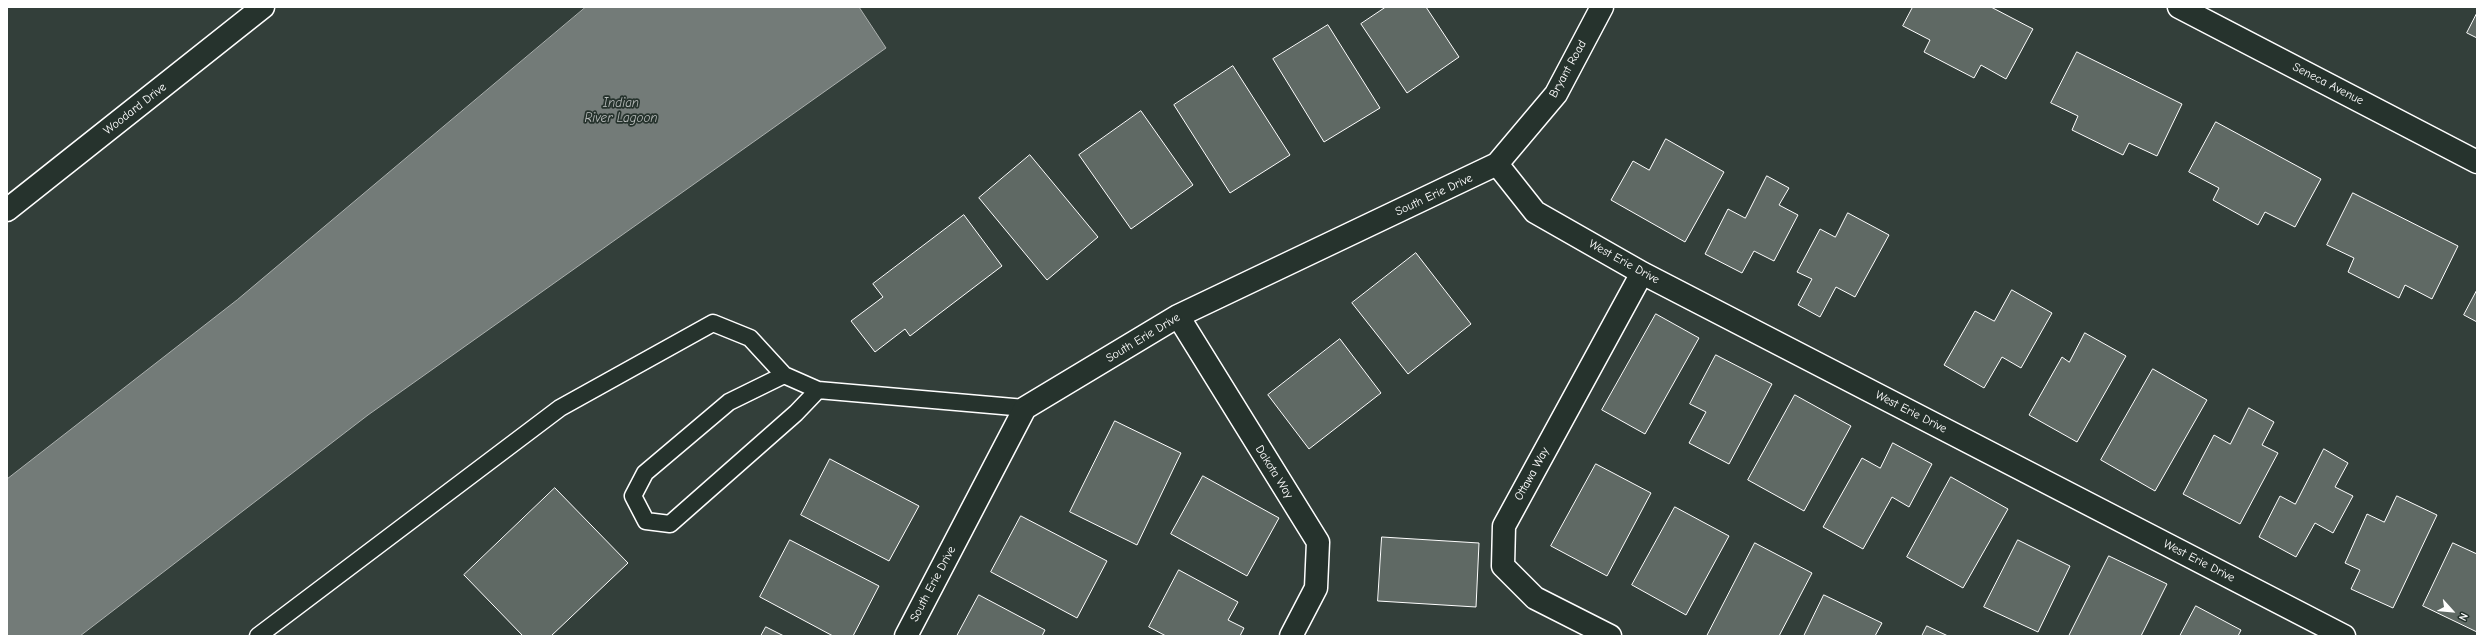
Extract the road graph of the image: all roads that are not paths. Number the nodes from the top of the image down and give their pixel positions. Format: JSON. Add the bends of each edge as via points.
{"nodes":[{"id":1,"x":263,"y":7,"type":"edge"},
{"id":2,"x":1602,"y":7,"type":"edge"},
{"id":3,"x":2179,"y":7,"type":"edge"},
{"id":4,"x":2477,"y":162,"type":"edge"},
{"id":5,"x":1497,"y":164,"type":"junction"},
{"id":6,"x":7,"y":210,"type":"edge"},
{"id":7,"x":1642,"y":273,"type":"junction"},
{"id":8,"x":1178,"y":316,"type":"junction"},
{"id":9,"x":784,"y":375,"type":"junction"},
{"id":10,"x":818,"y":390,"type":"junction"},
{"id":11,"x":1025,"y":408,"type":"junction"},
{"id":12,"x":258,"y":636,"type":"edge"},
{"id":13,"x":906,"y":636,"type":"edge"},
{"id":14,"x":1291,"y":636,"type":"edge"},
{"id":15,"x":1610,"y":636,"type":"edge"},
{"id":16,"x":2344,"y":636,"type":"edge"}],
"edges":[{"from":1,"to":6,"type":"street","name":"Woodard Drive"},
{"from":2,"to":5,"type":"street","name":"Bryant Road","via":[[1556,94]]},
{"from":3,"to":4,"type":"street","name":"Seneca Avenue"},
{"from":5,"to":7,"type":"street","name":"West Erie Drive","via":[[1535,212]]},
{"from":5,"to":8,"type":"street","name":"South Erie Drive"},
{"from":7,"to":15,"type":"street","name":"Ottawa Way","via":[[1504,526],[1503,566],[1535,598]]},
{"from":7,"to":16,"type":"street","name":"West Erie Drive"},
{"from":8,"to":11,"type":"street","name":"South Erie Drive"},
{"from":8,"to":14,"type":"street","name":"Dakota Way","via":[[1318,542],[1316,588]]},
{"from":9,"to":10,"type":"lane"},
{"from":9,"to":10,"type":"lane","via":[[729,402],[645,473],[633,496],[646,521],[670,524],[796,413]]},
{"from":9,"to":12,"type":"lane","via":[[750,338],[713,322],[560,408]]},
{"from":10,"to":11,"type":"lane"},
{"from":11,"to":13,"type":"street","name":"South Erie Drive"}]}
